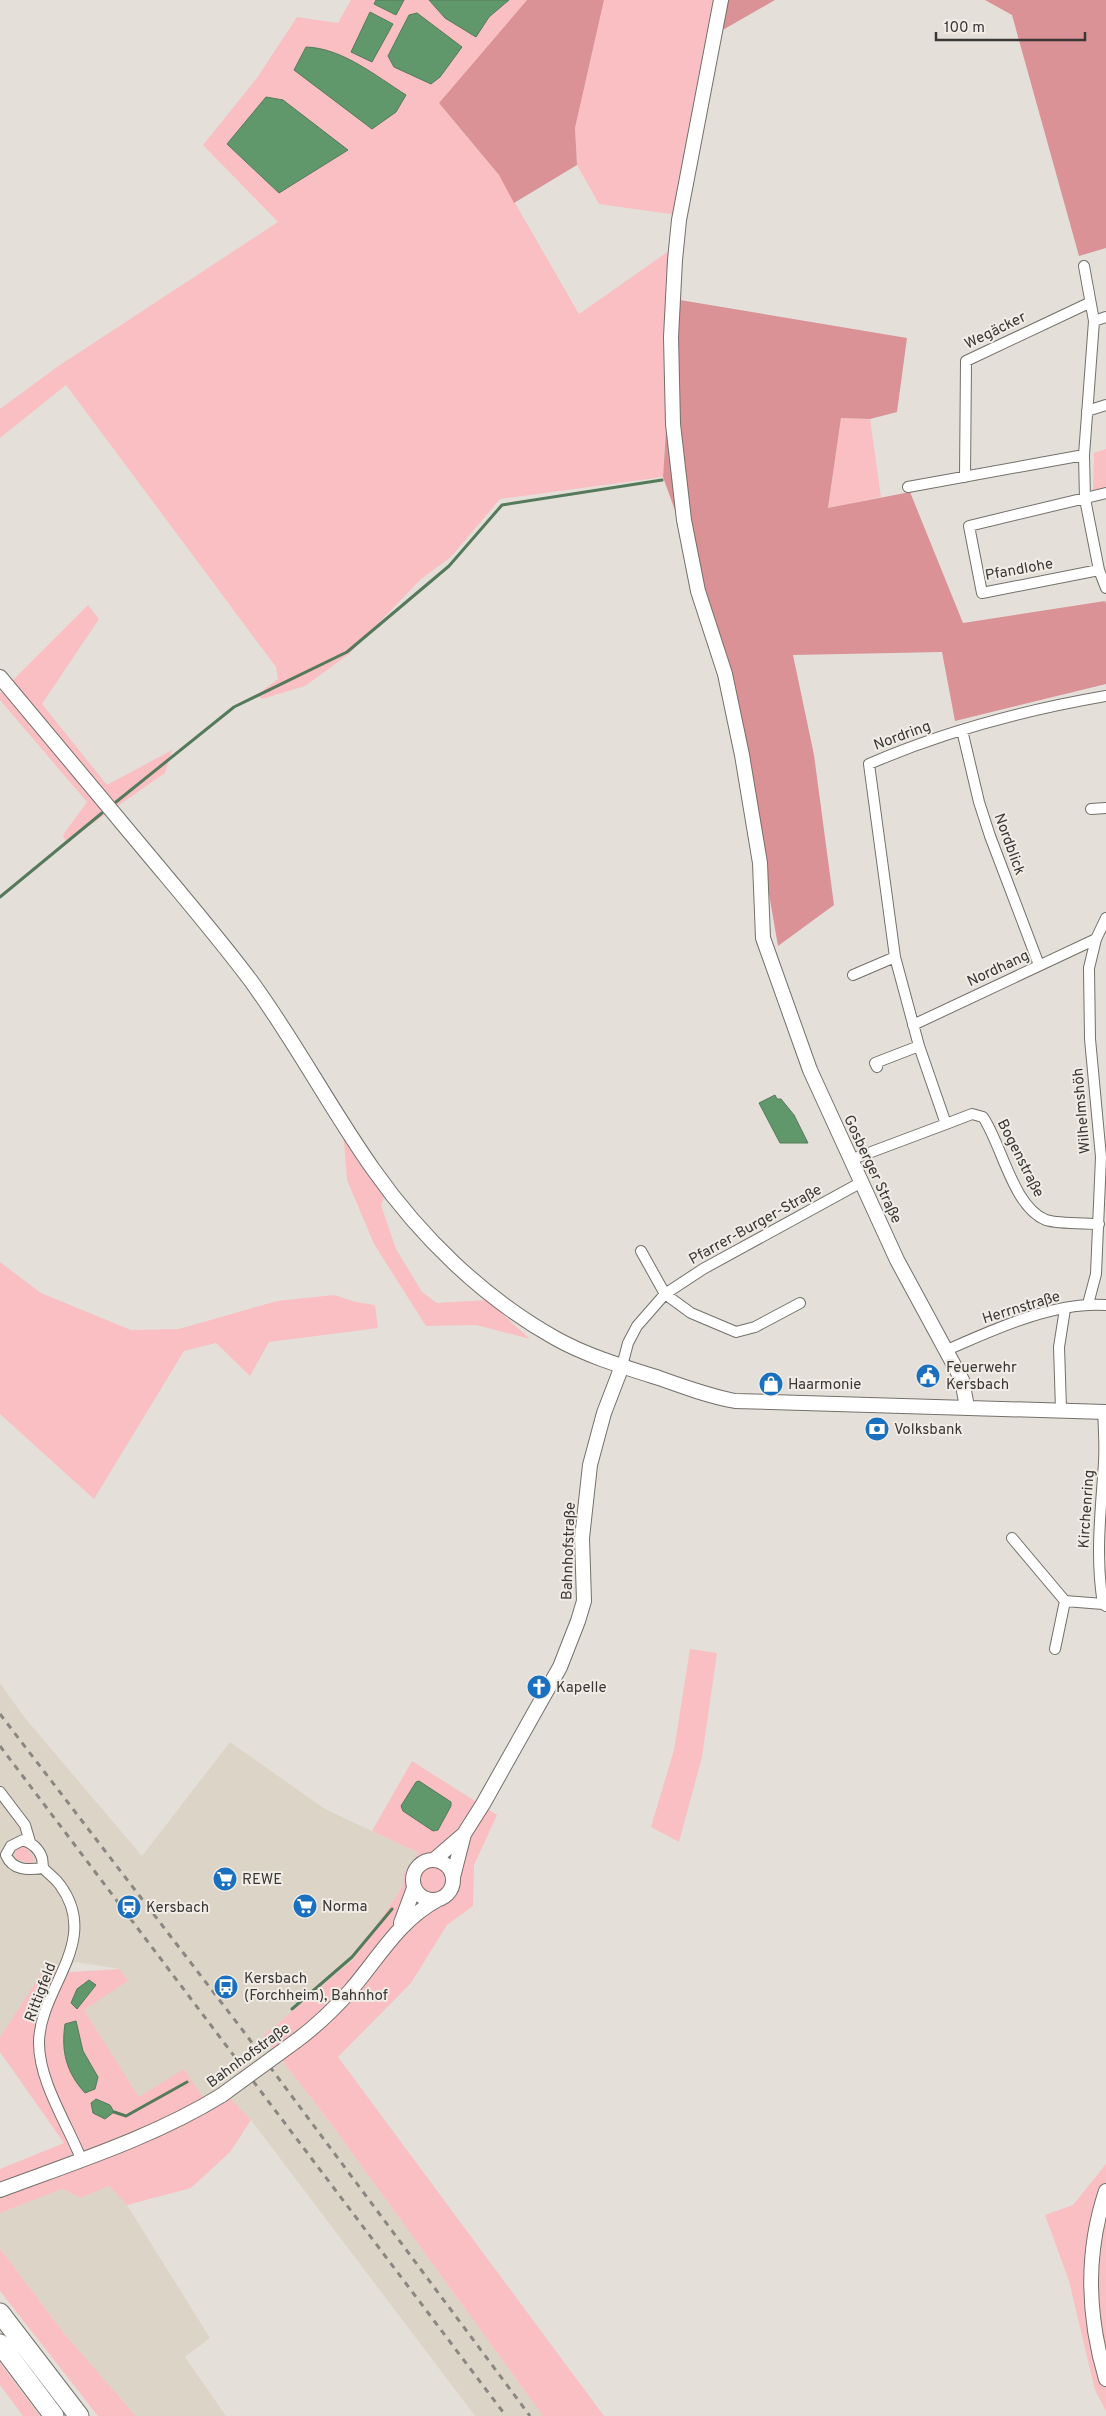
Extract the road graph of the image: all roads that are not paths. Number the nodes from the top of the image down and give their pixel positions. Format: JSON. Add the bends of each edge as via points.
{"nodes":[{"id":1,"x":721,"y":0,"type":"edge"},
{"id":2,"x":1084,"y":266,"type":"dead end"},
{"id":3,"x":1089,"y":303,"type":"junction"},
{"id":4,"x":1106,"y":317,"type":"edge"},
{"id":5,"x":1094,"y":321,"type":"junction"},
{"id":6,"x":1106,"y":405,"type":"edge"},
{"id":7,"x":1087,"y":411,"type":"junction"},
{"id":8,"x":1084,"y":455,"type":"junction"},
{"id":9,"x":965,"y":477,"type":"junction"},
{"id":10,"x":908,"y":487,"type":"dead end"},
{"id":11,"x":1106,"y":493,"type":"edge"},
{"id":12,"x":1085,"y":499,"type":"junction"},
{"id":13,"x":1099,"y":570,"type":"junction"},
{"id":14,"x":1105,"y":585,"type":"edge"},
{"id":15,"x":0,"y":677,"type":"edge"},
{"id":16,"x":1106,"y":696,"type":"edge"},
{"id":17,"x":962,"y":730,"type":"junction"},
{"id":18,"x":1106,"y":808,"type":"edge"},
{"id":19,"x":1092,"y":809,"type":"dead end"},
{"id":20,"x":1106,"y":918,"type":"edge"},
{"id":21,"x":1096,"y":939,"type":"junction"},
{"id":22,"x":896,"y":957,"type":"junction"},
{"id":23,"x":1039,"y":964,"type":"junction"},
{"id":24,"x":853,"y":975,"type":"dead end"},
{"id":25,"x":912,"y":1025,"type":"junction"},
{"id":26,"x":918,"y":1046,"type":"junction"},
{"id":27,"x":877,"y":1067,"type":"dead end"},
{"id":28,"x":946,"y":1124,"type":"junction"},
{"id":29,"x":850,"y":1160,"type":"junction"},
{"id":30,"x":860,"y":1183,"type":"junction"},
{"id":31,"x":1099,"y":1224,"type":"junction"},
{"id":32,"x":641,"y":1251,"type":"dead end"},
{"id":33,"x":665,"y":1294,"type":"junction"},
{"id":34,"x":800,"y":1303,"type":"dead end"},
{"id":35,"x":1088,"y":1304,"type":"junction"},
{"id":36,"x":1106,"y":1305,"type":"edge"},
{"id":37,"x":1064,"y":1308,"type":"junction"},
{"id":38,"x":947,"y":1350,"type":"junction"},
{"id":39,"x":627,"y":1368,"type":"junction"},
{"id":40,"x":967,"y":1407,"type":"junction"},
{"id":41,"x":1061,"y":1409,"type":"junction"},
{"id":42,"x":1105,"y":1412,"type":"edge"},
{"id":43,"x":1103,"y":1497,"type":"edge"},
{"id":44,"x":1012,"y":1538,"type":"dead end"},
{"id":45,"x":1065,"y":1601,"type":"junction"},
{"id":46,"x":1104,"y":1605,"type":"edge"},
{"id":47,"x":1055,"y":1649,"type":"dead end"},
{"id":48,"x":0,"y":1792,"type":"edge"},
{"id":49,"x":464,"y":1834,"type":"junction"},
{"id":50,"x":30,"y":1842,"type":"junction"},
{"id":51,"x":434,"y":1859,"type":"junction"},
{"id":52,"x":43,"y":1868,"type":"junction"},
{"id":53,"x":453,"y":1878,"type":"junction"},
{"id":54,"x":414,"y":1888,"type":"junction"},
{"id":55,"x":437,"y":1900,"type":"junction"},
{"id":56,"x":399,"y":1929,"type":"junction"},
{"id":57,"x":82,"y":2161,"type":"junction"},
{"id":58,"x":0,"y":2190,"type":"edge"},
{"id":59,"x":1106,"y":2191,"type":"edge"},
{"id":60,"x":0,"y":2313,"type":"edge"},
{"id":61,"x":0,"y":2344,"type":"edge"},
{"id":62,"x":1106,"y":2379,"type":"edge"},
{"id":63,"x":54,"y":2416,"type":"edge"},
{"id":64,"x":78,"y":2416,"type":"edge"}],
"edges":[{"from":1,"to":29,"type":"street","name":"Gosberger Straße","via":[[679,220],[671,337],[673,424],[684,520],[698,591],[725,674],[742,755],[760,863],[763,938],[810,1070]]},
{"from":2,"to":3,"type":"street"},
{"from":3,"to":5,"type":"street"},
{"from":3,"to":9,"type":"street","name":"Wegäcker","via":[[966,361]]},
{"from":4,"to":5,"type":"street"},
{"from":5,"to":7,"type":"street"},
{"from":6,"to":7,"type":"street"},
{"from":7,"to":8,"type":"street"},
{"from":8,"to":9,"type":"street"},
{"from":8,"to":12,"type":"street"},
{"from":9,"to":10,"type":"street"},
{"from":11,"to":12,"type":"street"},
{"from":12,"to":13,"type":"street"},
{"from":12,"to":13,"type":"street","name":"Pfandlohe","via":[[970,524],[982,593]]},
{"from":13,"to":14,"type":"street"},
{"from":15,"to":39,"type":"street","via":[[244,972],[278,1019],[372,1168],[411,1218],[466,1274],[512,1310],[556,1339]]},
{"from":16,"to":17,"type":"street","name":"Nordring","via":[[1012,715]]},
{"from":17,"to":22,"type":"street","name":"Nordring","via":[[869,764]]},
{"from":17,"to":23,"type":"street","name":"Nordblick","via":[[990,836]]},
{"from":18,"to":19,"type":"street"},
{"from":20,"to":21,"type":"street","name":"Wilhelmshöh"},
{"from":21,"to":23,"type":"street","name":"Nordhang"},
{"from":21,"to":31,"type":"street","name":"Wilhelmshöh","via":[[1089,968],[1088,1001],[1101,1157]]},
{"from":22,"to":24,"type":"street"},
{"from":22,"to":25,"type":"street","name":"Nordring"},
{"from":23,"to":25,"type":"street","name":"Nordhang"},
{"from":25,"to":26,"type":"street","name":"Nordring"},
{"from":26,"to":27,"type":"street","via":[[875,1063]]},
{"from":26,"to":28,"type":"street","name":"Nordring"},
{"from":28,"to":29,"type":"street"},
{"from":28,"to":31,"type":"street","name":"Bogenstraße","via":[[972,1114],[983,1117],[1019,1193],[1032,1212],[1047,1220]]},
{"from":29,"to":30,"type":"street","name":"Gosberger Straße"},
{"from":30,"to":33,"type":"street","name":"Pfarrer-Burger-Straße","via":[[703,1269]]},
{"from":30,"to":38,"type":"street","name":"Gosberger Straße","via":[[897,1260]]},
{"from":31,"to":35,"type":"street","name":"Wilhelmshöh","via":[[1096,1274]]},
{"from":32,"to":33,"type":"street"},
{"from":33,"to":34,"type":"street","via":[[691,1313],[736,1332],[755,1327]]},
{"from":33,"to":39,"type":"street","name":"Pfarrer-Burger-Straße","via":[[637,1326],[628,1343]]},
{"from":35,"to":36,"type":"street","name":"Herrnstraße"},
{"from":35,"to":37,"type":"street","name":"Herrnstraße"},
{"from":37,"to":38,"type":"street","name":"Herrnstraße","via":[[988,1332]]},
{"from":37,"to":41,"type":"street","via":[[1059,1347]]},
{"from":38,"to":40,"type":"street","name":"Gosberger Straße","via":[[962,1380]]},
{"from":39,"to":40,"type":"street","via":[[735,1401]]},
{"from":39,"to":49,"type":"street","name":"Bahnhofstraße","via":[[604,1412],[590,1465],[582,1538],[584,1600],[578,1621],[560,1667]]},
{"from":40,"to":41,"type":"street"},
{"from":41,"to":42,"type":"street"},
{"from":42,"to":43,"type":"street","name":"Kirchenring"},
{"from":43,"to":46,"type":"street","name":"Kirchenring","via":[[1098,1578]]},
{"from":44,"to":45,"type":"street"},
{"from":45,"to":46,"type":"street"},
{"from":45,"to":47,"type":"street"},
{"from":48,"to":50,"type":"street","name":"Rittigfeld","via":[[25,1825]]},
{"from":49,"to":51,"type":"street"},
{"from":49,"to":53,"type":"street"},
{"from":50,"to":52,"type":"street","name":"Rittigfeld","via":[[42,1858]]},
{"from":50,"to":52,"type":"street","via":[[23,1840],[11,1846],[6,1855],[20,1869]]},
{"from":51,"to":53,"type":"street","via":[[447,1865]]},
{"from":51,"to":54,"type":"street","via":[[424,1861],[416,1868],[412,1877]]},
{"from":52,"to":57,"type":"street","name":"Rittigfeld","via":[[67,1896],[74,1913],[74,1927],[70,1954],[42,2024],[40,2061]]},
{"from":53,"to":55,"type":"street","via":[[451,1889]]},
{"from":54,"to":55,"type":"street","via":[[423,1898]]},
{"from":54,"to":56,"type":"street"},
{"from":55,"to":56,"type":"street","via":[[422,1908]]},
{"from":56,"to":57,"type":"street","name":"Bahnhofstraße","bridge":true,"via":[[350,1992],[296,2041],[222,2095],[170,2123]]},
{"from":57,"to":58,"type":"street","name":"Bahnhofstraße"},
{"from":59,"to":62,"type":"street","via":[[1094,2243],[1090,2297],[1092,2323]]},
{"from":60,"to":64,"type":"highway"},
{"from":61,"to":63,"type":"highway"}]}
